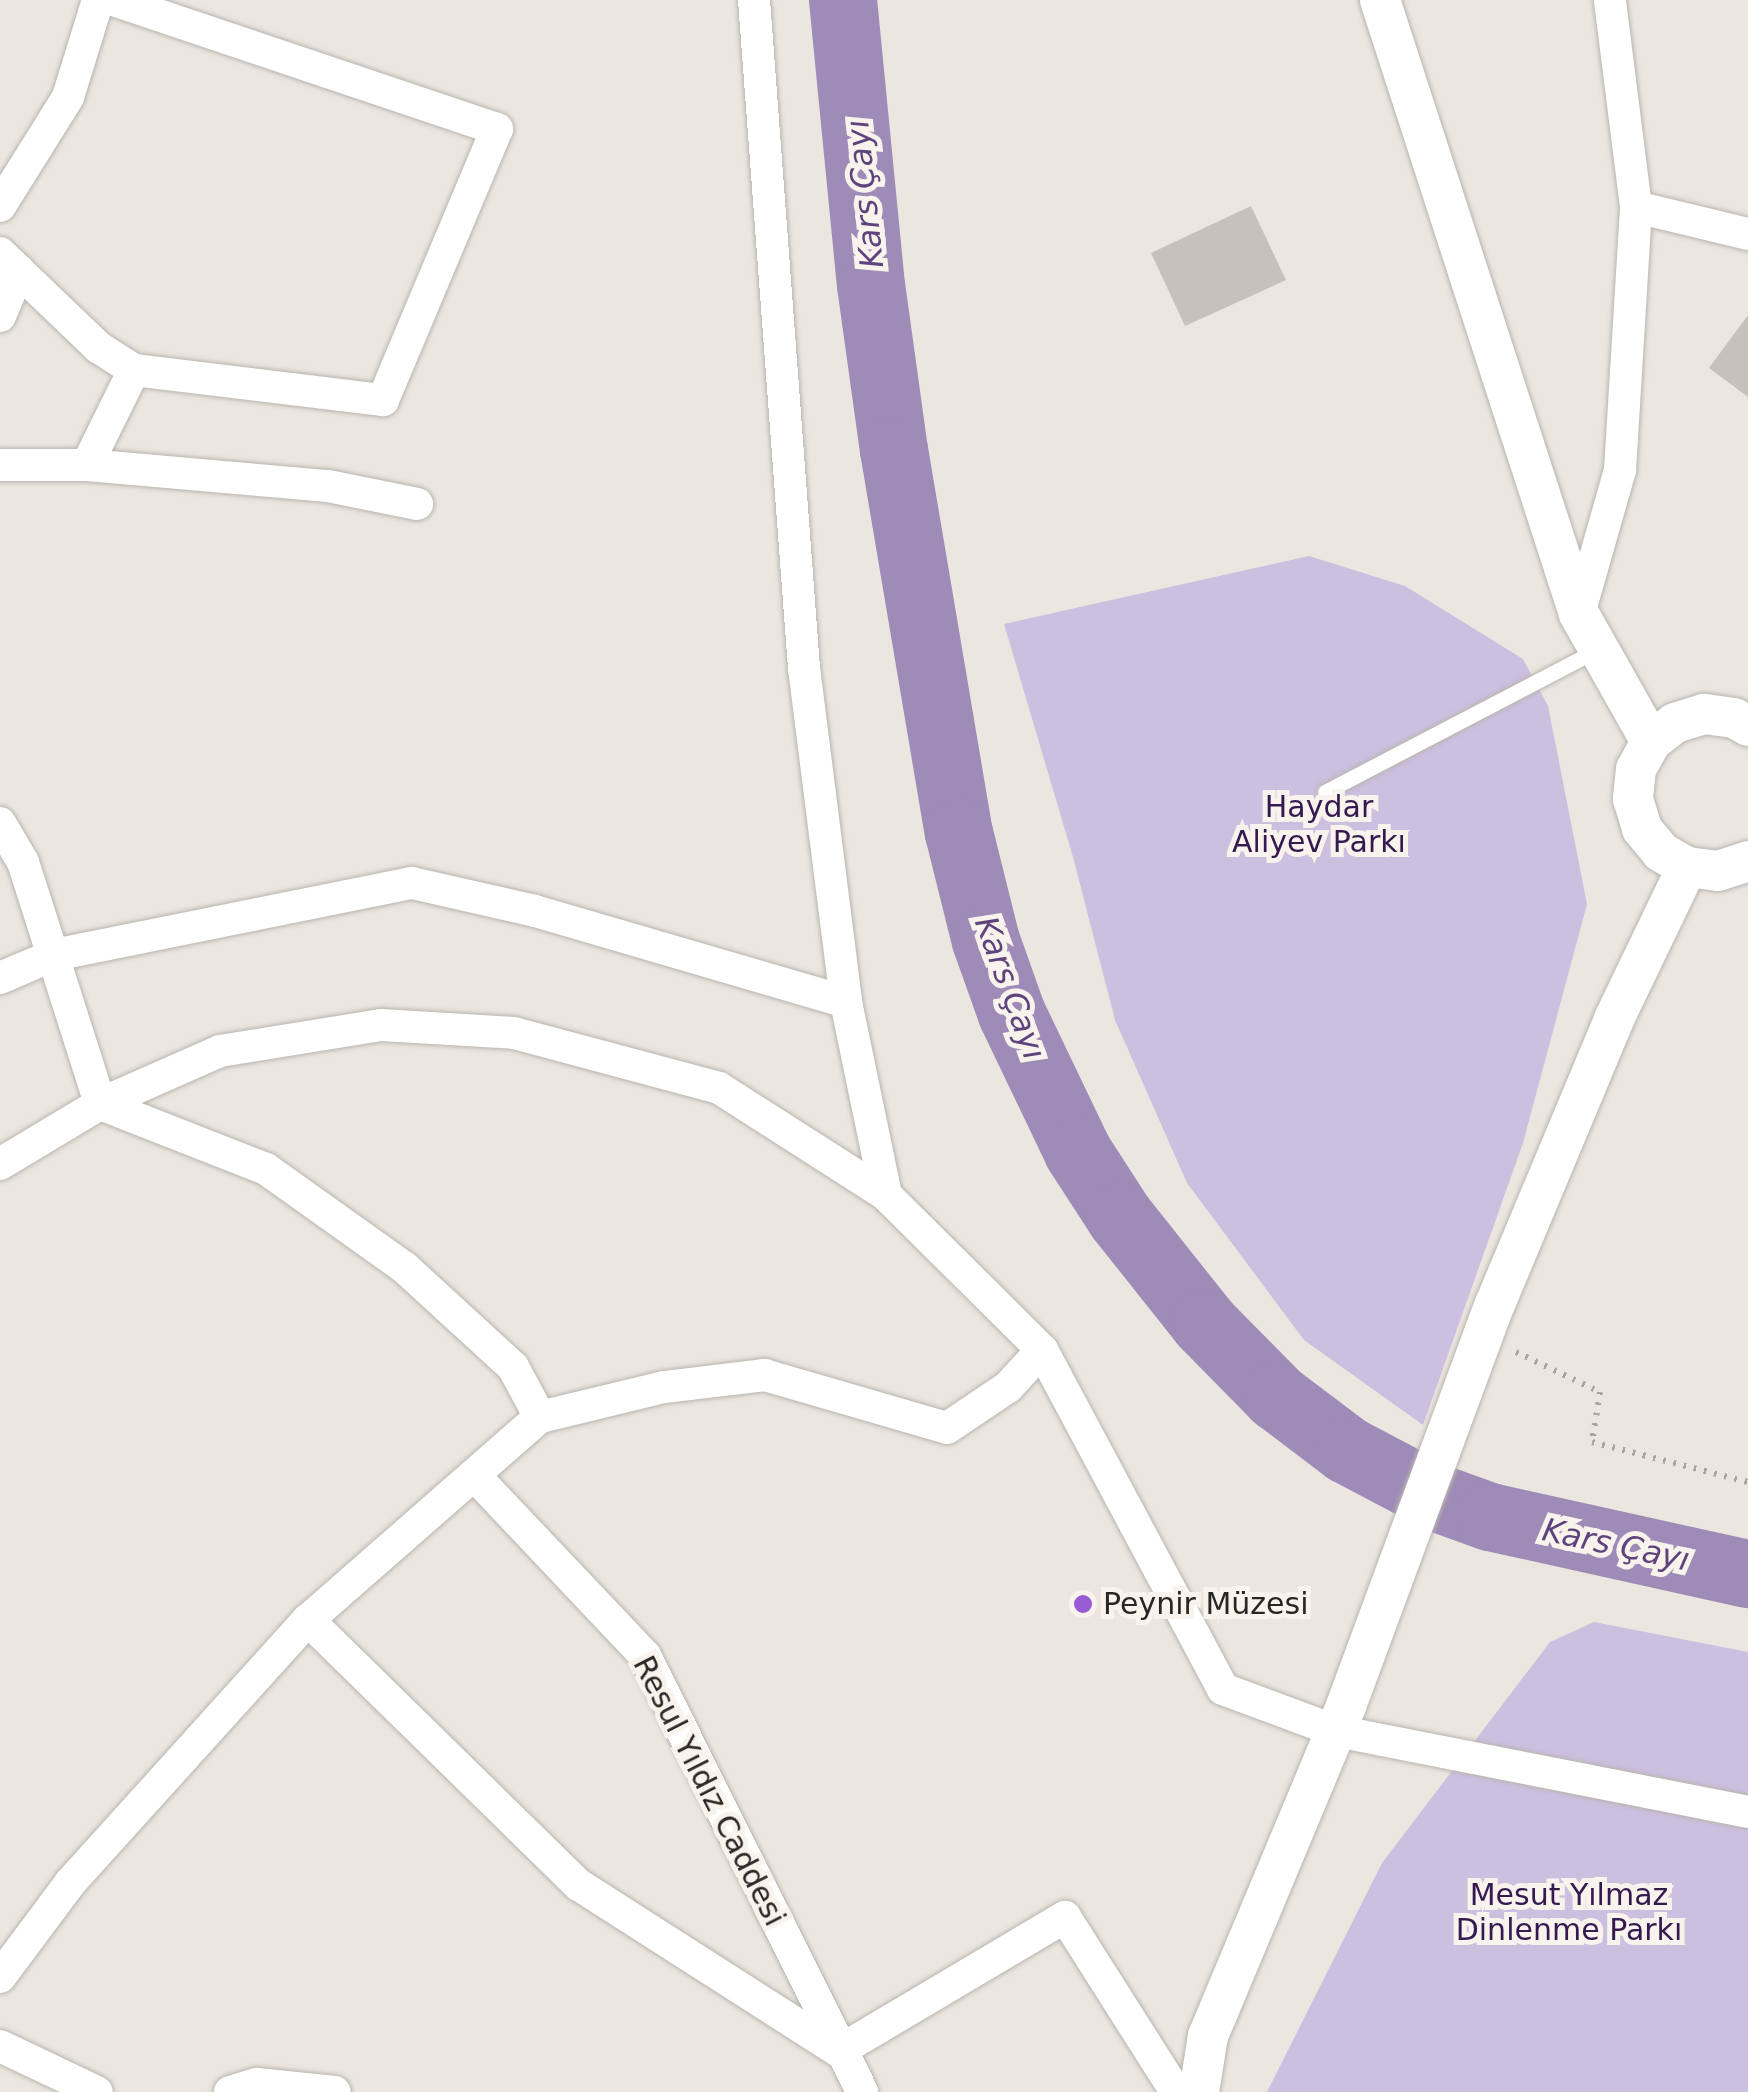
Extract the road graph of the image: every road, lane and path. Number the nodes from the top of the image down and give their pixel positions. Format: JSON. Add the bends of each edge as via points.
{"nodes":[{"id":1,"x":98,"y":0,"type":"edge"},
{"id":2,"x":113,"y":0,"type":"edge"},
{"id":3,"x":754,"y":0,"type":"edge"},
{"id":4,"x":1380,"y":0,"type":"edge"},
{"id":5,"x":1610,"y":0,"type":"edge"},
{"id":6,"x":0,"y":206,"type":"edge"},
{"id":7,"x":1636,"y":207,"type":"junction"},
{"id":8,"x":1748,"y":234,"type":"edge"},
{"id":9,"x":10,"y":262,"type":"edge"},
{"id":10,"x":0,"y":316,"type":"edge"},
{"id":11,"x":134,"y":370,"type":"junction"},
{"id":12,"x":87,"y":465,"type":"junction"},
{"id":13,"x":0,"y":466,"type":"edge"},
{"id":14,"x":417,"y":504,"type":"dead end"},
{"id":15,"x":1579,"y":614,"type":"junction"},
{"id":16,"x":1597,"y":650,"type":"junction"},
{"id":17,"x":1743,"y":719,"type":"edge"},
{"id":18,"x":1650,"y":742,"type":"junction"},
{"id":19,"x":1326,"y":792,"type":"dead end"},
{"id":20,"x":0,"y":823,"type":"edge"},
{"id":21,"x":1748,"y":860,"type":"edge"},
{"id":22,"x":1687,"y":867,"type":"junction"},
{"id":23,"x":54,"y":955,"type":"junction"},
{"id":24,"x":0,"y":978,"type":"edge"},
{"id":25,"x":846,"y":1002,"type":"junction"},
{"id":26,"x":100,"y":1104,"type":"junction"},
{"id":27,"x":0,"y":1164,"type":"edge"},
{"id":28,"x":886,"y":1195,"type":"junction"},
{"id":29,"x":1489,"y":1320,"type":"junction"},
{"id":30,"x":1042,"y":1350,"type":"junction"},
{"id":31,"x":540,"y":1416,"type":"junction"},
{"id":32,"x":474,"y":1474,"type":"junction"},
{"id":33,"x":1748,"y":1482,"type":"edge"},
{"id":34,"x":308,"y":1620,"type":"junction"},
{"id":35,"x":1341,"y":1719,"type":"junction"},
{"id":36,"x":1748,"y":1812,"type":"edge"},
{"id":37,"x":0,"y":1977,"type":"edge"},
{"id":38,"x":0,"y":2046,"type":"edge"},
{"id":39,"x":839,"y":2050,"type":"junction"},
{"id":40,"x":97,"y":2092,"type":"edge"},
{"id":41,"x":230,"y":2092,"type":"edge"},
{"id":42,"x":335,"y":2092,"type":"edge"},
{"id":43,"x":862,"y":2092,"type":"edge"},
{"id":44,"x":1176,"y":2092,"type":"edge"},
{"id":45,"x":1199,"y":2092,"type":"edge"}],
"edges":[{"from":1,"to":6,"type":"street","via":[[68,97]]},
{"from":2,"to":11,"type":"street","via":[[497,129],[383,400]]},
{"from":3,"to":25,"type":"street","via":[[804,668]]},
{"from":4,"to":15,"type":"street"},
{"from":5,"to":7,"type":"street"},
{"from":7,"to":8,"type":"street"},
{"from":7,"to":15,"type":"street","via":[[1620,470]]},
{"from":9,"to":10,"type":"street"},
{"from":9,"to":11,"type":"street","via":[[98,347]]},
{"from":11,"to":12,"type":"street"},
{"from":12,"to":13,"type":"street"},
{"from":12,"to":14,"type":"street","via":[[328,486]]},
{"from":15,"to":16,"type":"street"},
{"from":16,"to":18,"type":"street"},
{"from":16,"to":19,"type":"lane"},
{"from":17,"to":18,"type":"street","via":[[1704,714],[1674,723]]},
{"from":18,"to":22,"type":"street","via":[[1636,769],[1633,799],[1642,829],[1661,852]]},
{"from":20,"to":23,"type":"street","via":[[23,862]]},
{"from":21,"to":22,"type":"street","via":[[1718,870]]},
{"from":22,"to":29,"type":"street","via":[[1614,1019]]},
{"from":23,"to":24,"type":"street"},
{"from":23,"to":25,"type":"street","via":[[412,883],[535,910]]},
{"from":23,"to":26,"type":"street"},
{"from":25,"to":28,"type":"street"},
{"from":26,"to":27,"type":"street"},
{"from":26,"to":28,"type":"street","via":[[220,1052],[381,1025],[514,1033],[719,1088]]},
{"from":26,"to":31,"type":"street","via":[[266,1168],[405,1268],[513,1366]]},
{"from":28,"to":30,"type":"street"},
{"from":29,"to":33,"type":"path","via":[[1600,1392],[1592,1442]]},
{"from":29,"to":35,"type":"street"},
{"from":30,"to":31,"type":"street","via":[[1008,1388],[947,1428],[765,1375],[664,1387]]},
{"from":30,"to":35,"type":"street","via":[[1224,1689]]},
{"from":31,"to":32,"type":"street"},
{"from":32,"to":34,"type":"street"},
{"from":32,"to":39,"type":"street","name":"Resul Yıldız Caddesi","via":[[645,1656]]},
{"from":34,"to":37,"type":"street","via":[[70,1882]]},
{"from":34,"to":39,"type":"street","via":[[579,1885]]},
{"from":35,"to":36,"type":"street"},
{"from":35,"to":45,"type":"street","via":[[1208,2036]]},
{"from":38,"to":40,"type":"street"},
{"from":39,"to":43,"type":"street","name":"Resul Yıldız Caddesi"},
{"from":39,"to":44,"type":"street","via":[[1065,1916]]},
{"from":41,"to":42,"type":"street","via":[[257,2084]]}]}
